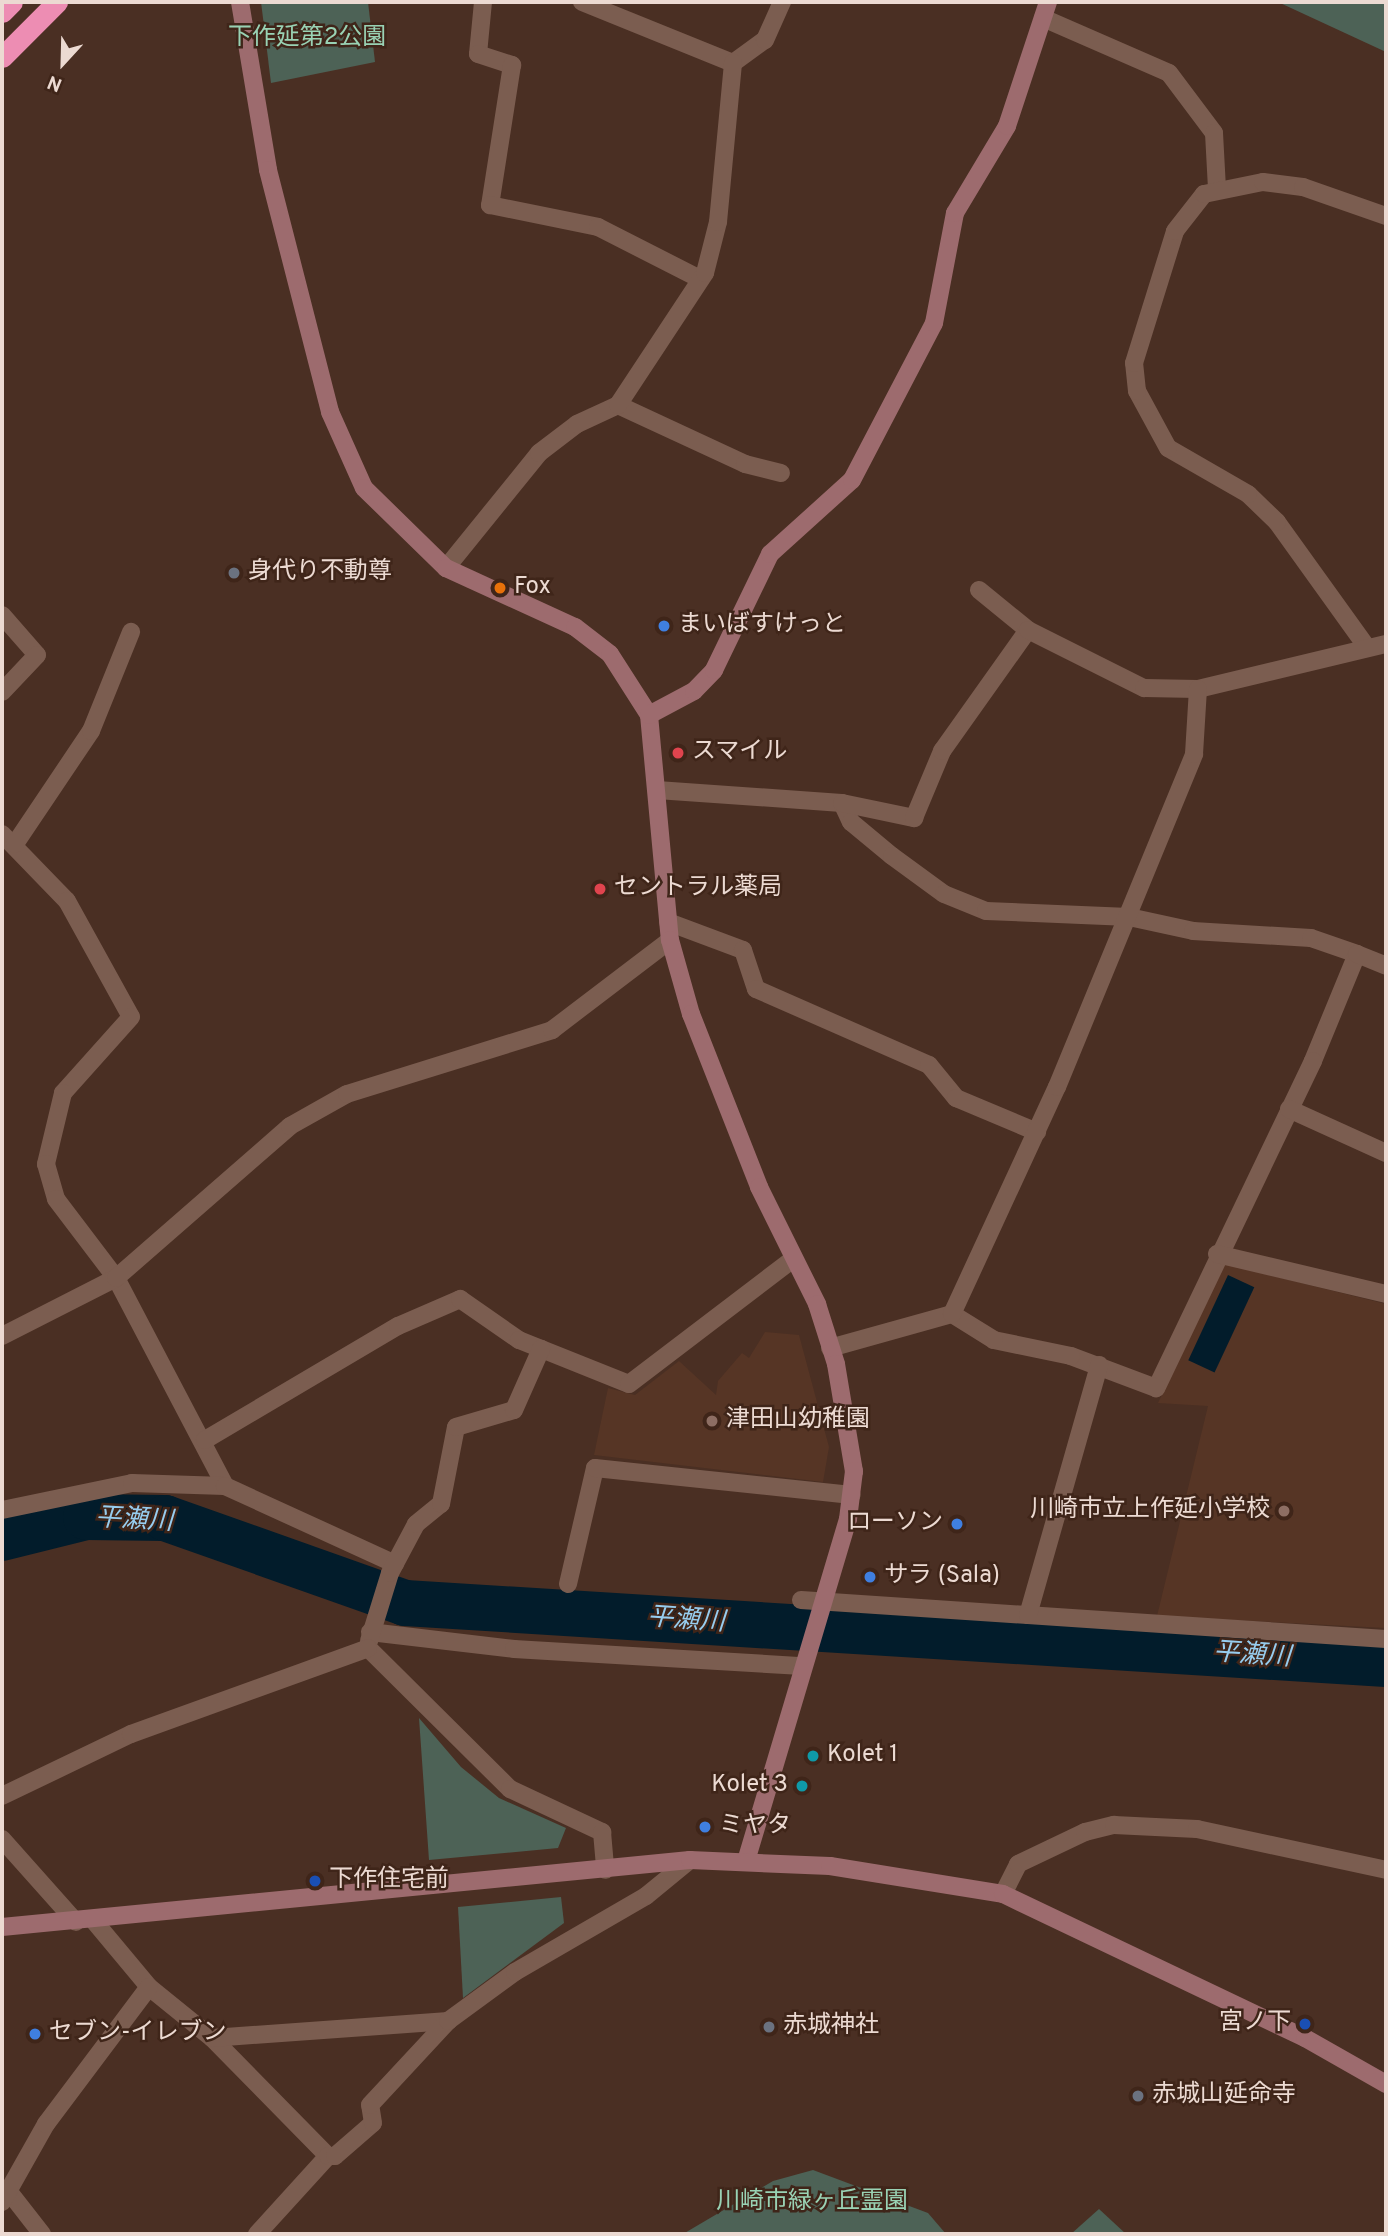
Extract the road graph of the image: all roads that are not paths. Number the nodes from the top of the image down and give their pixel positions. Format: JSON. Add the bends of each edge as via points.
{"nodes":[{"id":1,"x":12,"y":2,"type":"edge"},
{"id":2,"x":57,"y":2,"type":"edge"},
{"id":3,"x":240,"y":2,"type":"edge"},
{"id":4,"x":482,"y":2,"type":"edge"},
{"id":5,"x":582,"y":2,"type":"edge"},
{"id":6,"x":782,"y":2,"type":"edge"},
{"id":7,"x":1046,"y":10,"type":"edge"},
{"id":8,"x":2,"y":12,"type":"edge"},
{"id":9,"x":2,"y":57,"type":"edge"},
{"id":10,"x":733,"y":63,"type":"junction"},
{"id":11,"x":1217,"y":189,"type":"junction"},
{"id":12,"x":1386,"y":216,"type":"edge"},
{"id":13,"x":700,"y":279,"type":"junction"},
{"id":14,"x":618,"y":405,"type":"junction"},
{"id":15,"x":781,"y":472,"type":"dead end"},
{"id":16,"x":446,"y":568,"type":"junction"},
{"id":17,"x":979,"y":590,"type":"dead end"},
{"id":18,"x":2,"y":615,"type":"edge"},
{"id":19,"x":1028,"y":630,"type":"junction"},
{"id":20,"x":131,"y":632,"type":"dead end"},
{"id":21,"x":1386,"y":644,"type":"edge"},
{"id":22,"x":1366,"y":646,"type":"junction"},
{"id":23,"x":1198,"y":689,"type":"junction"},
{"id":24,"x":2,"y":692,"type":"edge"},
{"id":25,"x":649,"y":715,"type":"junction"},
{"id":26,"x":657,"y":790,"type":"junction"},
{"id":27,"x":842,"y":803,"type":"junction"},
{"id":28,"x":8,"y":839,"type":"edge"},
{"id":29,"x":1129,"y":917,"type":"junction"},
{"id":30,"x":669,"y":931,"type":"junction"},
{"id":31,"x":1357,"y":954,"type":"junction"},
{"id":32,"x":1386,"y":966,"type":"edge"},
{"id":33,"x":1289,"y":1109,"type":"junction"},
{"id":34,"x":1037,"y":1132,"type":"junction"},
{"id":35,"x":1386,"y":1153,"type":"edge"},
{"id":36,"x":1217,"y":1254,"type":"junction"},
{"id":37,"x":793,"y":1259,"type":"junction"},
{"id":38,"x":116,"y":1278,"type":"junction"},
{"id":39,"x":1386,"y":1294,"type":"edge"},
{"id":40,"x":952,"y":1314,"type":"junction"},
{"id":41,"x":2,"y":1336,"type":"edge"},
{"id":42,"x":830,"y":1348,"type":"junction"},
{"id":43,"x":541,"y":1349,"type":"junction"},
{"id":44,"x":1099,"y":1365,"type":"junction"},
{"id":45,"x":205,"y":1440,"type":"junction"},
{"id":46,"x":225,"y":1486,"type":"junction"},
{"id":47,"x":852,"y":1495,"type":"junction"},
{"id":48,"x":2,"y":1510,"type":"edge"},
{"id":49,"x":392,"y":1569,"type":"junction"},
{"id":50,"x":568,"y":1584,"type":"dead end"},
{"id":51,"x":801,"y":1600,"type":"dead end"},
{"id":52,"x":823,"y":1605,"type":"junction"},
{"id":53,"x":1028,"y":1615,"type":"junction"},
{"id":54,"x":371,"y":1633,"type":"junction"},
{"id":55,"x":1386,"y":1639,"type":"edge"},
{"id":56,"x":804,"y":1663,"type":"junction"},
{"id":57,"x":2,"y":1796,"type":"edge"},
{"id":58,"x":2,"y":1839,"type":"edge"},
{"id":59,"x":747,"y":1857,"type":"junction"},
{"id":60,"x":690,"y":1860,"type":"junction"},
{"id":61,"x":605,"y":1870,"type":"junction"},
{"id":62,"x":1386,"y":1870,"type":"edge"},
{"id":63,"x":1003,"y":1894,"type":"junction"},
{"id":64,"x":85,"y":1922,"type":"junction"},
{"id":65,"x":2,"y":1927,"type":"edge"},
{"id":66,"x":149,"y":1987,"type":"junction"},
{"id":67,"x":448,"y":2021,"type":"junction"},
{"id":68,"x":212,"y":2038,"type":"junction"},
{"id":69,"x":1386,"y":2084,"type":"edge"},
{"id":70,"x":328,"y":2155,"type":"junction"},
{"id":71,"x":6,"y":2198,"type":"edge"},
{"id":72,"x":43,"y":2234,"type":"edge"},
{"id":73,"x":257,"y":2234,"type":"edge"}],
"edges":[{"from":1,"to":8,"type":"highway"},
{"from":2,"to":9,"type":"highway"},
{"from":3,"to":16,"type":"street","via":[[268,170],[342,446],[386,517]]},
{"from":4,"to":13,"type":"street","via":[[478,54],[512,65],[490,205],[598,227]]},
{"from":5,"to":10,"type":"street"},
{"from":6,"to":10,"type":"street","via":[[765,40]]},
{"from":7,"to":11,"type":"street","via":[[1169,73],[1214,133]]},
{"from":7,"to":25,"type":"street","via":[[1007,126],[955,213],[934,323],[852,480],[771,554],[714,670],[694,691]]},
{"from":10,"to":13,"type":"street","via":[[718,222]]},
{"from":11,"to":12,"type":"street","via":[[1263,182],[1303,187]]},
{"from":11,"to":22,"type":"street","via":[[1204,194],[1175,231],[1139,334],[1137,391],[1168,448],[1248,494],[1277,522]]},
{"from":13,"to":14,"type":"street"},
{"from":14,"to":15,"type":"street","via":[[746,464]]},
{"from":14,"to":16,"type":"street","via":[[577,424],[539,453]]},
{"from":16,"to":25,"type":"street","via":[[575,627],[610,654]]},
{"from":17,"to":19,"type":"street"},
{"from":18,"to":24,"type":"street","via":[[37,655]]},
{"from":19,"to":23,"type":"street","via":[[1144,688]]},
{"from":19,"to":27,"type":"street","via":[[942,751],[914,818]]},
{"from":20,"to":28,"type":"street","via":[[91,731]]},
{"from":21,"to":22,"type":"street"},
{"from":22,"to":23,"type":"street"},
{"from":23,"to":29,"type":"street","via":[[1194,754]]},
{"from":25,"to":26,"type":"street"},
{"from":26,"to":27,"type":"street"},
{"from":26,"to":30,"type":"street"},
{"from":27,"to":29,"type":"street","via":[[851,822],[892,856],[944,894],[986,911]]},
{"from":28,"to":38,"type":"street","via":[[67,901],[131,1017],[63,1093],[46,1164],[56,1199]]},
{"from":29,"to":31,"type":"street","via":[[1193,931],[1311,938]]},
{"from":29,"to":34,"type":"street"},
{"from":30,"to":34,"type":"street","via":[[743,950],[755,989],[929,1065],[956,1098]]},
{"from":30,"to":37,"type":"street","via":[[710,1066]]},
{"from":30,"to":38,"type":"street","via":[[552,1030],[347,1094],[290,1126]]},
{"from":31,"to":32,"type":"street"},
{"from":31,"to":33,"type":"street"},
{"from":33,"to":35,"type":"street"},
{"from":33,"to":36,"type":"street"},
{"from":34,"to":40,"type":"street"},
{"from":36,"to":39,"type":"street"},
{"from":36,"to":44,"type":"street","via":[[1156,1388]]},
{"from":37,"to":42,"type":"street"},
{"from":37,"to":43,"type":"street","via":[[629,1384]]},
{"from":38,"to":41,"type":"street"},
{"from":38,"to":45,"type":"street"},
{"from":40,"to":42,"type":"street"},
{"from":40,"to":44,"type":"street","via":[[994,1340]]},
{"from":42,"to":47,"type":"street","via":[[847,1423]]},
{"from":43,"to":45,"type":"street","via":[[460,1299],[398,1326]]},
{"from":43,"to":49,"type":"street","via":[[514,1410],[456,1427],[440,1504],[416,1524]]},
{"from":44,"to":53,"type":"street"},
{"from":45,"to":46,"type":"street"},
{"from":46,"to":48,"type":"street","via":[[120,1484]]},
{"from":46,"to":49,"type":"street"},
{"from":47,"to":50,"type":"street","via":[[595,1468]]},
{"from":47,"to":52,"type":"street"},
{"from":49,"to":54,"type":"street"},
{"from":51,"to":52,"type":"street"},
{"from":52,"to":53,"type":"street"},
{"from":52,"to":56,"type":"street"},
{"from":53,"to":55,"type":"street"},
{"from":54,"to":56,"type":"street","via":[[514,1648]]},
{"from":54,"to":57,"type":"street","via":[[131,1734]]},
{"from":54,"to":61,"type":"street","via":[[510,1789],[602,1832]]},
{"from":56,"to":59,"type":"street"},
{"from":58,"to":64,"type":"street"},
{"from":59,"to":60,"type":"street"},
{"from":59,"to":63,"type":"street","via":[[904,1875]]},
{"from":60,"to":61,"type":"street"},
{"from":60,"to":67,"type":"street","via":[[646,1896],[515,1972]]},
{"from":61,"to":64,"type":"street"},
{"from":62,"to":63,"type":"street","via":[[1197,1829],[1114,1825],[1085,1832],[1018,1864]]},
{"from":63,"to":69,"type":"street","via":[[1339,2055]]},
{"from":64,"to":65,"type":"street"},
{"from":64,"to":66,"type":"street"},
{"from":66,"to":68,"type":"street"},
{"from":66,"to":71,"type":"street","via":[[46,2124]]},
{"from":67,"to":68,"type":"street"},
{"from":67,"to":70,"type":"street","via":[[370,2105],[373,2123],[335,2156]]},
{"from":68,"to":70,"type":"street"},
{"from":70,"to":73,"type":"street"},
{"from":71,"to":72,"type":"street"}]}
